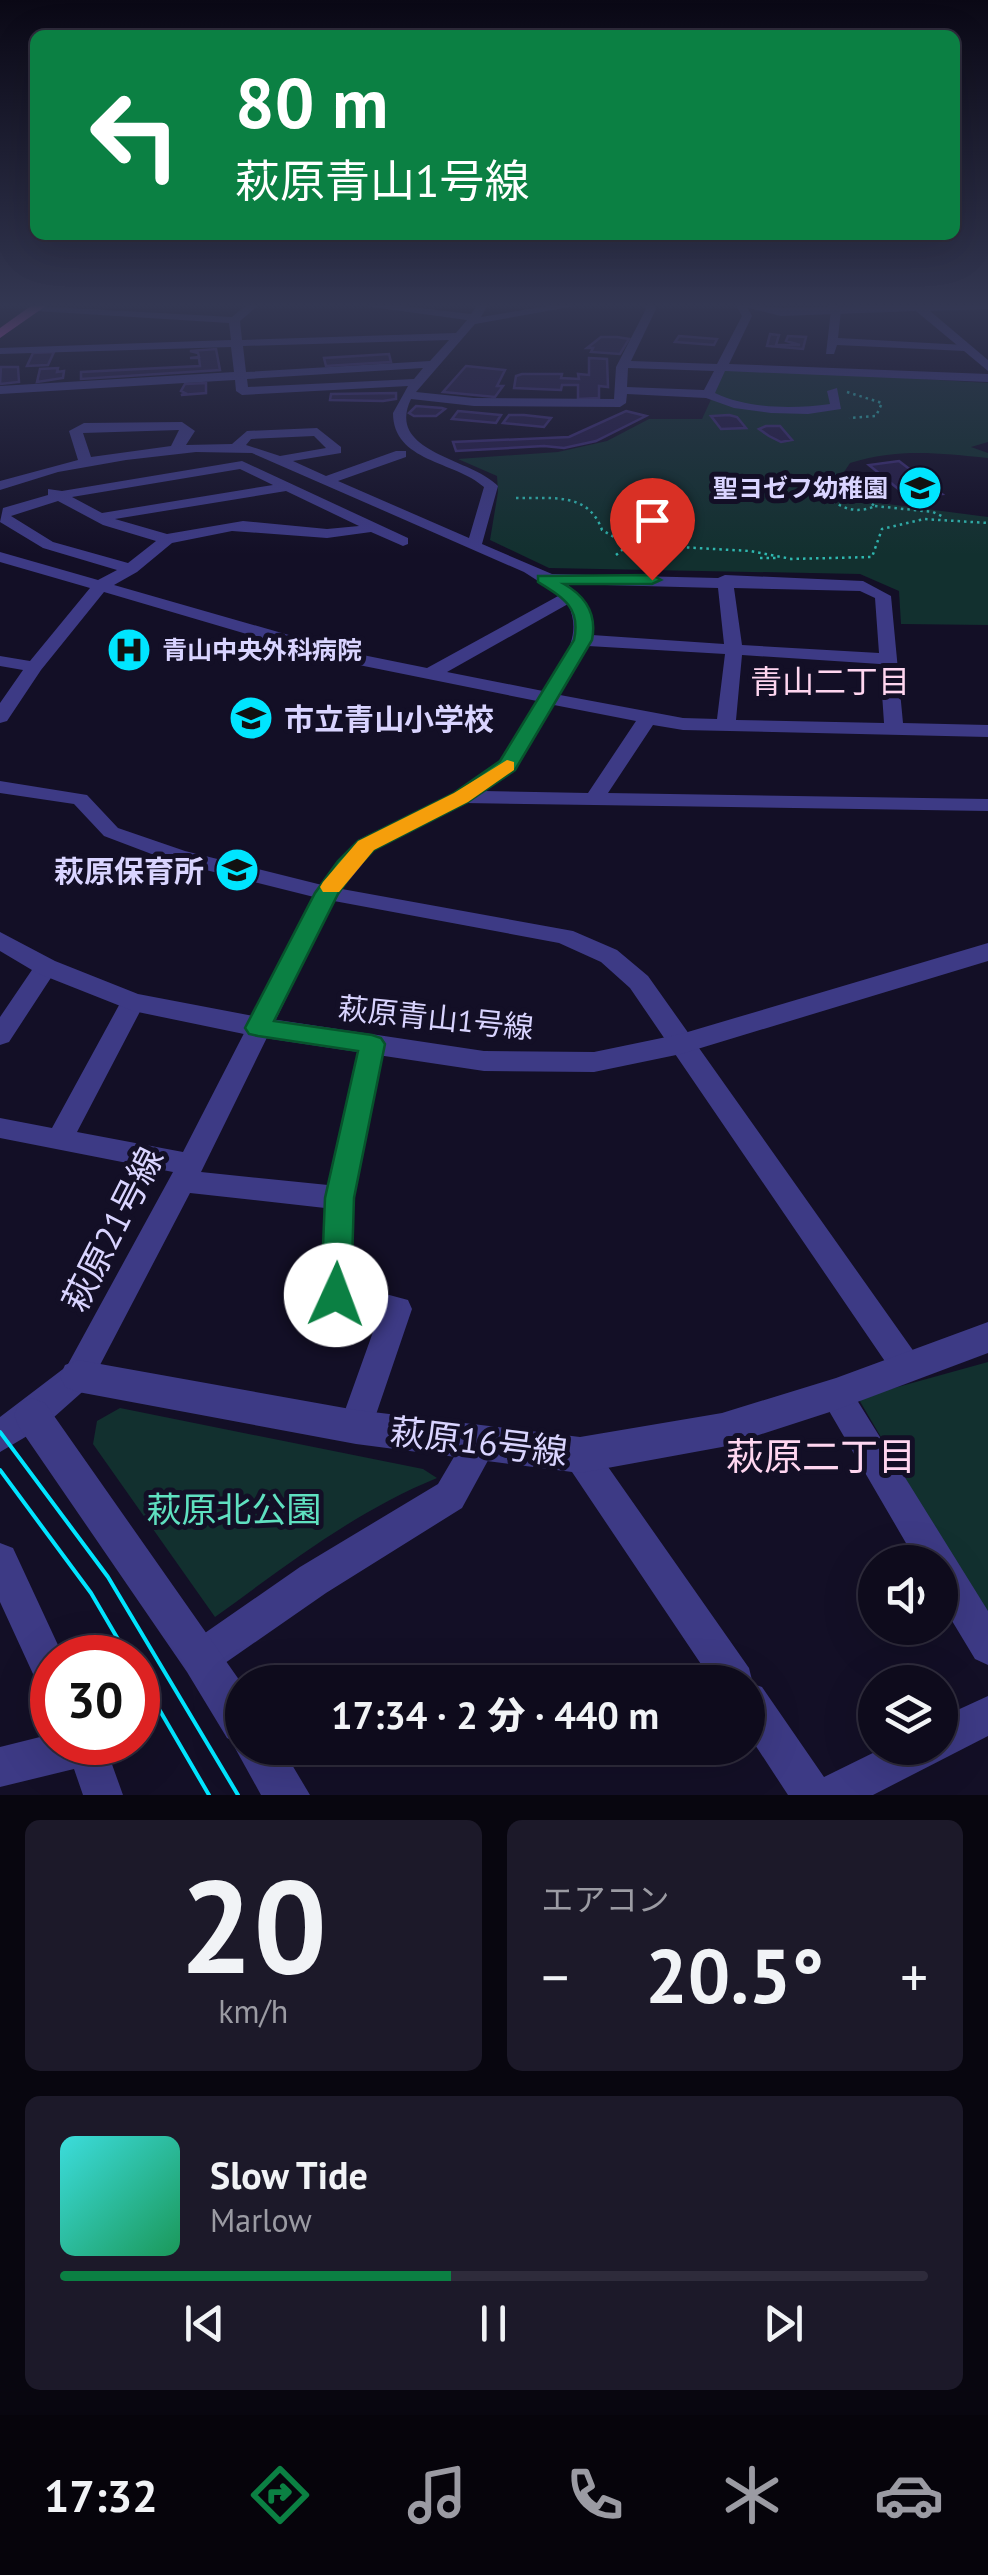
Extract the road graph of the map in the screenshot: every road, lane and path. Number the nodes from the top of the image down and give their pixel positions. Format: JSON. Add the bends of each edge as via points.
{"nodes":[{"id":1,"x":52,"y":387,"type":"edge"},
{"id":2,"x":241,"y":387,"type":"edge"},
{"id":3,"x":326,"y":387,"type":"edge"},
{"id":4,"x":416,"y":387,"type":"edge"},
{"id":5,"x":623,"y":387,"type":"edge"},
{"id":6,"x":711,"y":387,"type":"edge"},
{"id":7,"x":0,"y":390,"type":"edge"},
{"id":8,"x":623,"y":390,"type":"junction"},
{"id":9,"x":833,"y":391,"type":"dead end"},
{"id":10,"x":708,"y":394,"type":"junction"},
{"id":11,"x":408,"y":395,"type":"junction"},
{"id":12,"x":790,"y":410,"type":"junction"},
{"id":13,"x":727,"y":414,"type":"dead end"},
{"id":14,"x":236,"y":447,"type":"junction"},
{"id":15,"x":176,"y":451,"type":"junction"},
{"id":16,"x":401,"y":454,"type":"dead end"},
{"id":17,"x":283,"y":459,"type":"junction"},
{"id":18,"x":86,"y":464,"type":"junction"},
{"id":19,"x":25,"y":476,"type":"junction"},
{"id":20,"x":326,"y":480,"type":"junction"},
{"id":21,"x":787,"y":480,"type":"dead end"},
{"id":22,"x":810,"y":484,"type":"junction"},
{"id":23,"x":0,"y":486,"type":"edge"},
{"id":24,"x":286,"y":487,"type":"junction"},
{"id":25,"x":58,"y":495,"type":"junction"},
{"id":26,"x":516,"y":498,"type":"dead end"},
{"id":27,"x":875,"y":506,"type":"junction"},
{"id":28,"x":100,"y":518,"type":"junction"},
{"id":29,"x":948,"y":520,"type":"junction"},
{"id":30,"x":988,"y":523,"type":"edge"},
{"id":31,"x":372,"y":527,"type":"junction"},
{"id":32,"x":644,"y":532,"type":"dead end"},
{"id":33,"x":167,"y":539,"type":"junction"},
{"id":34,"x":403,"y":541,"type":"dead end"},
{"id":35,"x":626,"y":544,"type":"junction"},
{"id":36,"x":474,"y":546,"type":"junction"},
{"id":37,"x":616,"y":554,"type":"dead end"},
{"id":38,"x":0,"y":557,"type":"edge"},
{"id":39,"x":760,"y":558,"type":"dead end"},
{"id":40,"x":792,"y":559,"type":"junction"},
{"id":41,"x":131,"y":568,"type":"junction"},
{"id":42,"x":544,"y":579,"type":"junction"},
{"id":43,"x":725,"y":580,"type":"junction"},
{"id":44,"x":100,"y":586,"type":"junction"},
{"id":45,"x":572,"y":595,"type":"junction"},
{"id":46,"x":583,"y":640,"type":"junction"},
{"id":47,"x":734,"y":650,"type":"junction"},
{"id":48,"x":890,"y":660,"type":"junction"},
{"id":49,"x":0,"y":661,"type":"edge"},
{"id":50,"x":34,"y":667,"type":"junction"},
{"id":51,"x":428,"y":675,"type":"junction"},
{"id":52,"x":550,"y":698,"type":"junction"},
{"id":53,"x":0,"y":718,"type":"edge"},
{"id":54,"x":648,"y":718,"type":"junction"},
{"id":55,"x":726,"y":725,"type":"junction"},
{"id":56,"x":894,"y":728,"type":"junction"},
{"id":57,"x":988,"y":731,"type":"edge"},
{"id":58,"x":0,"y":786,"type":"edge"},
{"id":59,"x":461,"y":797,"type":"junction"},
{"id":60,"x":594,"y":799,"type":"junction"},
{"id":61,"x":988,"y":805,"type":"edge"},
{"id":62,"x":327,"y":893,"type":"junction"},
{"id":63,"x":0,"y":940,"type":"edge"},
{"id":64,"x":988,"y":952,"type":"edge"},
{"id":65,"x":46,"y":966,"type":"junction"},
{"id":66,"x":133,"y":1002,"type":"junction"},
{"id":67,"x":258,"y":1028,"type":"junction"},
{"id":68,"x":0,"y":1036,"type":"edge"},
{"id":69,"x":372,"y":1044,"type":"junction"},
{"id":70,"x":681,"y":1044,"type":"junction"},
{"id":71,"x":0,"y":1128,"type":"edge"},
{"id":72,"x":59,"y":1140,"type":"junction"},
{"id":73,"x":185,"y":1173,"type":"junction"},
{"id":74,"x":340,"y":1198,"type":"junction"},
{"id":75,"x":988,"y":1338,"type":"edge"},
{"id":76,"x":906,"y":1366,"type":"junction"},
{"id":77,"x":78,"y":1376,"type":"junction"},
{"id":78,"x":836,"y":1394,"type":"junction"},
{"id":79,"x":16,"y":1426,"type":"edge"},
{"id":80,"x":356,"y":1426,"type":"junction"},
{"id":81,"x":480,"y":1444,"type":"junction"},
{"id":82,"x":580,"y":1455,"type":"junction"},
{"id":83,"x":927,"y":1545,"type":"edge"},
{"id":84,"x":0,"y":1562,"type":"edge"},
{"id":85,"x":958,"y":1596,"type":"edge"},
{"id":86,"x":34,"y":1635,"type":"edge"},
{"id":87,"x":988,"y":1646,"type":"edge"},
{"id":88,"x":202,"y":1657,"type":"junction"},
{"id":89,"x":723,"y":1665,"type":"edge"},
{"id":90,"x":225,"y":1695,"type":"edge"},
{"id":91,"x":988,"y":1714,"type":"edge"},
{"id":92,"x":765,"y":1725,"type":"edge"},
{"id":93,"x":958,"y":1730,"type":"edge"},
{"id":94,"x":30,"y":1758,"type":"edge"},
{"id":95,"x":92,"y":1765,"type":"edge"},
{"id":96,"x":268,"y":1765,"type":"edge"},
{"id":97,"x":891,"y":1765,"type":"edge"},
{"id":98,"x":0,"y":1766,"type":"edge"},
{"id":99,"x":103,"y":1795,"type":"edge"},
{"id":100,"x":287,"y":1795,"type":"edge"},
{"id":101,"x":812,"y":1795,"type":"edge"},
{"id":102,"x":832,"y":1795,"type":"edge"}],
"edges":[{"from":1,"to":7,"type":"street"},
{"from":2,"to":3,"type":"street"},
{"from":4,"to":11,"type":"street"},
{"from":5,"to":8,"type":"street"},
{"from":6,"to":10,"type":"street"},
{"from":8,"to":10,"type":"street"},
{"from":8,"to":11,"type":"street","via":[[620,403]]},
{"from":9,"to":12,"type":"street","via":[[838,406]]},
{"from":10,"to":12,"type":"street","via":[[718,402]]},
{"from":11,"to":36,"type":"street","via":[[399,412],[404,434],[417,448],[491,486]]},
{"from":12,"to":13,"type":"street","via":[[772,419]]},
{"from":14,"to":15,"type":"street"},
{"from":14,"to":17,"type":"street"},
{"from":14,"to":17,"type":"street","via":[[247,435],[317,432],[336,450]]},
{"from":15,"to":18,"type":"street"},
{"from":15,"to":18,"type":"street","via":[[188,431],[182,426],[84,428],[76,431]]},
{"from":16,"to":20,"type":"street"},
{"from":17,"to":20,"type":"street"},
{"from":18,"to":19,"type":"street"},
{"from":19,"to":23,"type":"street"},
{"from":19,"to":25,"type":"street"},
{"from":20,"to":36,"type":"street"},
{"from":21,"to":22,"type":"path"},
{"from":22,"to":27,"type":"path","via":[[843,509]]},
{"from":22,"to":27,"type":"path","via":[[826,474],[848,478],[848,488]]},
{"from":24,"to":25,"type":"street","via":[[242,465]]},
{"from":24,"to":28,"type":"street"},
{"from":24,"to":31,"type":"street"},
{"from":25,"to":28,"type":"street"},
{"from":25,"to":41,"type":"street","via":[[2,516],[48,545]]},
{"from":26,"to":35,"type":"path","via":[[587,507],[602,530]]},
{"from":27,"to":29,"type":"path","via":[[933,512]]},
{"from":28,"to":33,"type":"street"},
{"from":29,"to":30,"type":"path"},
{"from":29,"to":40,"type":"path","via":[[882,529],[872,556]]},
{"from":31,"to":33,"type":"street","via":[[305,535],[252,525]]},
{"from":31,"to":34,"type":"street"},
{"from":32,"to":35,"type":"path"},
{"from":33,"to":41,"type":"street"},
{"from":35,"to":37,"type":"path"},
{"from":35,"to":40,"type":"path"},
{"from":36,"to":42,"type":"street"},
{"from":38,"to":44,"type":"street"},
{"from":39,"to":40,"type":"path"},
{"from":41,"to":44,"type":"street"},
{"from":42,"to":43,"type":"street"},
{"from":42,"to":45,"type":"street"},
{"from":43,"to":47,"type":"street"},
{"from":43,"to":48,"type":"street","via":[[863,586],[883,596]]},
{"from":44,"to":50,"type":"street"},
{"from":44,"to":51,"type":"street"},
{"from":45,"to":46,"type":"street","via":[[586,624]]},
{"from":45,"to":51,"type":"street"},
{"from":46,"to":47,"type":"street"},
{"from":46,"to":52,"type":"street","name":"萩原21号線"},
{"from":47,"to":48,"type":"street"},
{"from":47,"to":55,"type":"street"},
{"from":48,"to":56,"type":"street"},
{"from":49,"to":50,"type":"street"},
{"from":50,"to":53,"type":"street"},
{"from":51,"to":52,"type":"street"},
{"from":52,"to":54,"type":"street"},
{"from":52,"to":59,"type":"street","name":"萩原21号線","via":[[508,766]]},
{"from":54,"to":55,"type":"street"},
{"from":54,"to":60,"type":"street"},
{"from":55,"to":56,"type":"street"},
{"from":56,"to":57,"type":"street"},
{"from":58,"to":62,"type":"street","via":[[80,799],[111,832]]},
{"from":59,"to":60,"type":"street"},
{"from":59,"to":62,"type":"street","name":"萩原21号線","via":[[366,845]]},
{"from":60,"to":61,"type":"street"},
{"from":62,"to":67,"type":"street","name":"萩原21号線"},
{"from":62,"to":70,"type":"street","via":[[566,936],[609,956],[639,982]]},
{"from":63,"to":65,"type":"street","name":"萩原青山1号線"},
{"from":64,"to":70,"type":"street","name":"萩原青山1号線"},
{"from":65,"to":66,"type":"street","name":"萩原青山1号線"},
{"from":65,"to":68,"type":"street"},
{"from":66,"to":67,"type":"street","name":"萩原青山1号線"},
{"from":66,"to":72,"type":"street"},
{"from":67,"to":69,"type":"street","name":"萩原青山1号線"},
{"from":67,"to":73,"type":"street","name":"萩原21号線"},
{"from":69,"to":70,"type":"street","name":"萩原青山1号線","via":[[484,1061],[594,1062]]},
{"from":69,"to":74,"type":"street"},
{"from":70,"to":76,"type":"street"},
{"from":71,"to":72,"type":"street"},
{"from":72,"to":73,"type":"street"},
{"from":73,"to":74,"type":"street"},
{"from":73,"to":77,"type":"street","name":"萩原21号線"},
{"from":74,"to":80,"type":"street","via":[[336,1295],[397,1308]]},
{"from":75,"to":76,"type":"street","name":"萩原16号線"},
{"from":76,"to":78,"type":"street","name":"萩原16号線"},
{"from":77,"to":79,"type":"street","name":"萩原21号線"},
{"from":77,"to":80,"type":"street","name":"萩原16号線"},
{"from":78,"to":82,"type":"street","name":"萩原16号線","via":[[722,1430]]},
{"from":78,"to":83,"type":"street"},
{"from":79,"to":88,"type":"street"},
{"from":80,"to":81,"type":"street","name":"萩原16号線"},
{"from":81,"to":82,"type":"street","name":"萩原16号線"},
{"from":81,"to":88,"type":"street","via":[[450,1496]]},
{"from":82,"to":89,"type":"street"},
{"from":84,"to":86,"type":"street"},
{"from":85,"to":87,"type":"street"},
{"from":88,"to":90,"type":"street"},
{"from":91,"to":93,"type":"street"},
{"from":92,"to":101,"type":"street"},
{"from":94,"to":98,"type":"street"},
{"from":95,"to":99,"type":"street"},
{"from":96,"to":100,"type":"street"},
{"from":97,"to":102,"type":"street"}]}
